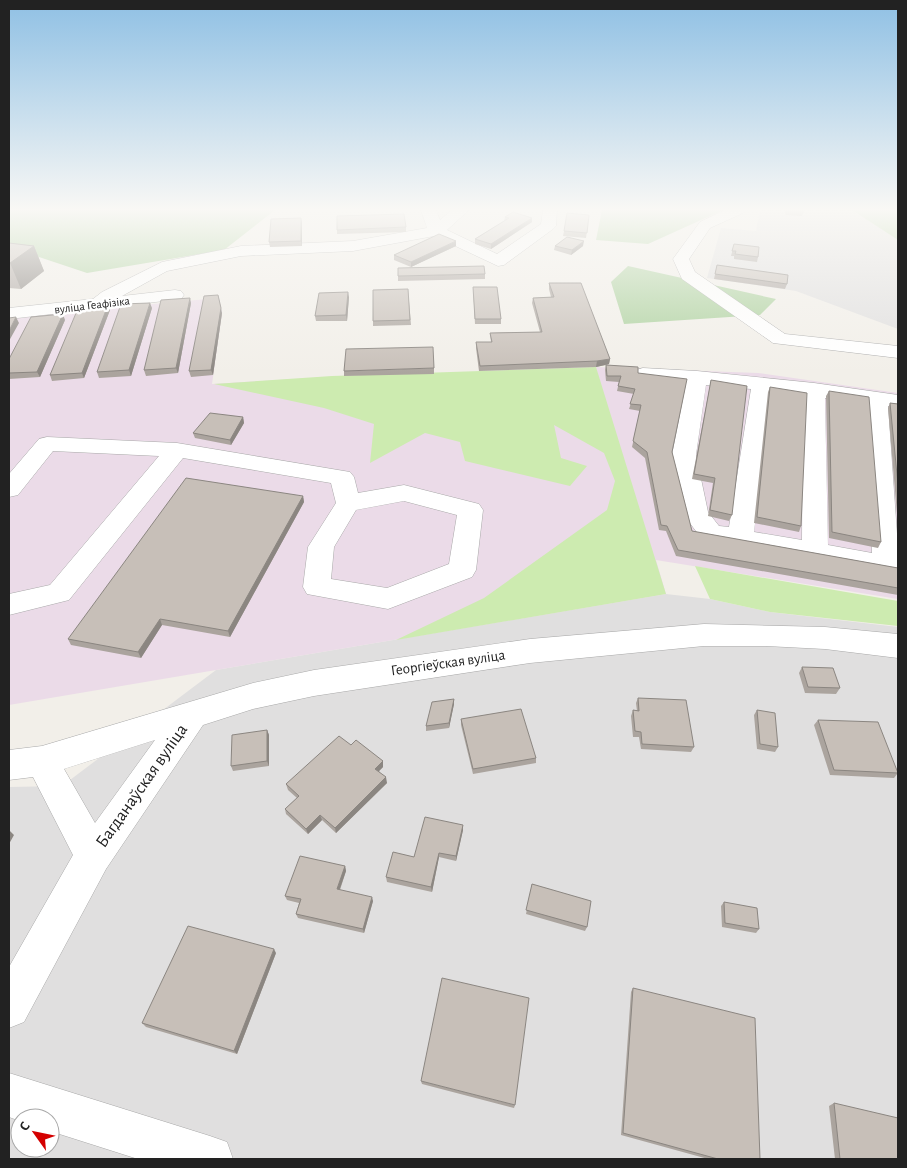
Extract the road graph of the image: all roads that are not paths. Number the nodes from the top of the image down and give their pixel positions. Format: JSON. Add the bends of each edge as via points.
{"nodes":[{"id":1,"x":174,"y":265,"type":"edge"},
{"id":2,"x":683,"y":265,"type":"edge"},
{"id":3,"x":175,"y":295,"type":"dead end"},
{"id":4,"x":96,"y":305,"type":"junction"},
{"id":5,"x":9,"y":314,"type":"edge"},
{"id":6,"x":898,"y":352,"type":"edge"},
{"id":7,"x":643,"y":374,"type":"edge"},
{"id":8,"x":697,"y":377,"type":"junction"},
{"id":9,"x":762,"y":384,"type":"junction"},
{"id":10,"x":814,"y":389,"type":"junction"},
{"id":11,"x":888,"y":399,"type":"edge"},
{"id":12,"x":177,"y":450,"type":"junction"},
{"id":13,"x":9,"y":489,"type":"edge"},
{"id":14,"x":348,"y":503,"type":"junction"},
{"id":15,"x":740,"y":539,"type":"junction"},
{"id":16,"x":815,"y":552,"type":"junction"},
{"id":17,"x":892,"y":566,"type":"edge"},
{"id":18,"x":9,"y":604,"type":"edge"},
{"id":19,"x":898,"y":646,"type":"edge"},
{"id":20,"x":191,"y":716,"type":"junction"},
{"id":21,"x":25,"y":763,"type":"edge"},
{"id":22,"x":93,"y":856,"type":"junction"},
{"id":23,"x":9,"y":1007,"type":"edge"},
{"id":24,"x":9,"y":1095,"type":"edge"},
{"id":25,"x":210,"y":1159,"type":"edge"}],
"edges":[{"from":1,"to":4,"type":"street","via":[[162,267]]},
{"from":2,"to":6,"type":"street","via":[[688,275],[780,339]]},
{"from":3,"to":4,"type":"street","name":"вуліца Геафізіка"},
{"from":4,"to":5,"type":"street","name":"вуліца Геафізіка"},
{"from":7,"to":8,"type":"street"},
{"from":8,"to":9,"type":"street"},
{"from":8,"to":15,"type":"street","via":[[684,455],[696,514],[711,533]]},
{"from":9,"to":10,"type":"street"},
{"from":9,"to":15,"type":"street"},
{"from":10,"to":11,"type":"street"},
{"from":10,"to":16,"type":"street"},
{"from":11,"to":17,"type":"street"},
{"from":12,"to":13,"type":"street","via":[[47,444]]},
{"from":12,"to":14,"type":"street","via":[[342,477]]},
{"from":12,"to":18,"type":"street","via":[[59,593]]},
{"from":14,"to":14,"type":"street","via":[[321,547],[317,587],[388,599],[462,570],[470,510],[404,494]]},
{"from":15,"to":16,"type":"street"},
{"from":16,"to":17,"type":"street"},
{"from":19,"to":20,"type":"street","name":"Георгіеўская вуліца","via":[[825,638],[722,635],[530,651],[314,683],[253,696]]},
{"from":20,"to":21,"type":"street","name":"Георгіеўская вуліца"},
{"from":20,"to":22,"type":"street","name":"Багданаўская вуліца"},
{"from":21,"to":22,"type":"street","name":"Багданаўская вуліца"},
{"from":22,"to":23,"type":"street","name":"Багданаўская вуліца"},
{"from":24,"to":25,"type":"street"}]}
